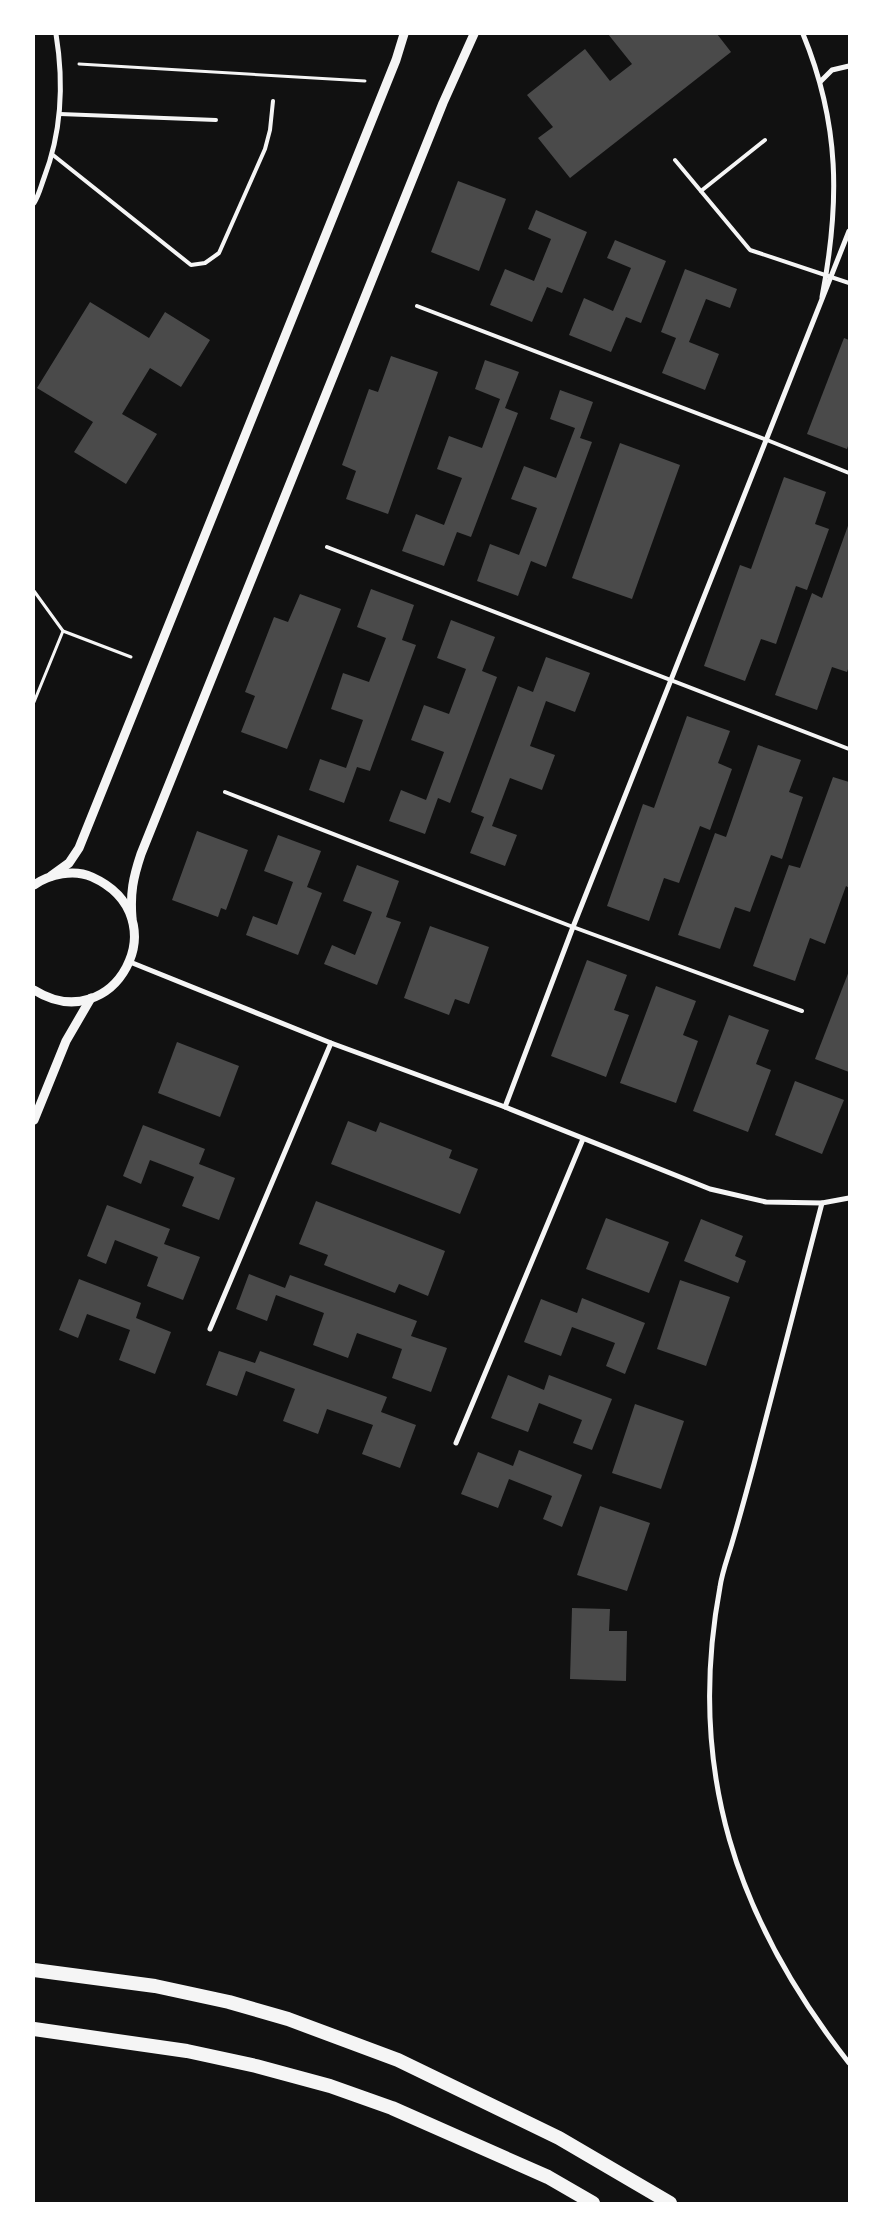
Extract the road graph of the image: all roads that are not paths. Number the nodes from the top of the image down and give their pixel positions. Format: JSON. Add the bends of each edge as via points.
{"nodes":[{"id":1,"x":56,"y":34,"type":"edge"},
{"id":2,"x":404,"y":34,"type":"edge"},
{"id":3,"x":474,"y":34,"type":"edge"},
{"id":4,"x":803,"y":34,"type":"edge"},
{"id":5,"x":849,"y":66,"type":"edge"},
{"id":6,"x":821,"y":81,"type":"junction"},
{"id":7,"x":273,"y":101,"type":"dead end"},
{"id":8,"x":60,"y":114,"type":"junction"},
{"id":9,"x":216,"y":120,"type":"dead end"},
{"id":10,"x":765,"y":140,"type":"dead end"},
{"id":11,"x":53,"y":155,"type":"junction"},
{"id":12,"x":675,"y":160,"type":"dead end"},
{"id":13,"x":701,"y":190,"type":"junction"},
{"id":14,"x":34,"y":203,"type":"edge"},
{"id":15,"x":849,"y":231,"type":"edge"},
{"id":16,"x":826,"y":275,"type":"junction"},
{"id":17,"x":833,"y":277,"type":"junction"},
{"id":18,"x":849,"y":283,"type":"edge"},
{"id":19,"x":417,"y":306,"type":"dead end"},
{"id":20,"x":820,"y":308,"type":"junction"},
{"id":21,"x":767,"y":440,"type":"junction"},
{"id":22,"x":849,"y":473,"type":"edge"},
{"id":23,"x":327,"y":547,"type":"dead end"},
{"id":24,"x":672,"y":681,"type":"junction"},
{"id":25,"x":849,"y":749,"type":"edge"},
{"id":26,"x":225,"y":792,"type":"dead end"},
{"id":27,"x":51,"y":876,"type":"junction"},
{"id":28,"x":36,"y":882,"type":"edge"},
{"id":29,"x":132,"y":918,"type":"junction"},
{"id":30,"x":573,"y":927,"type":"junction"},
{"id":31,"x":130,"y":962,"type":"junction"},
{"id":32,"x":34,"y":990,"type":"edge"},
{"id":33,"x":90,"y":998,"type":"junction"},
{"id":34,"x":802,"y":1011,"type":"dead end"},
{"id":35,"x":331,"y":1043,"type":"junction"},
{"id":36,"x":505,"y":1107,"type":"junction"},
{"id":37,"x":34,"y":1120,"type":"edge"},
{"id":38,"x":584,"y":1139,"type":"junction"},
{"id":39,"x":849,"y":1198,"type":"edge"},
{"id":40,"x":822,"y":1203,"type":"junction"},
{"id":41,"x":210,"y":1329,"type":"dead end"},
{"id":42,"x":456,"y":1443,"type":"dead end"},
{"id":43,"x":34,"y":1970,"type":"edge"},
{"id":44,"x":34,"y":2029,"type":"edge"},
{"id":45,"x":849,"y":2063,"type":"edge"},
{"id":46,"x":593,"y":2203,"type":"edge"},
{"id":47,"x":670,"y":2203,"type":"edge"}],
"edges":[{"from":1,"to":8,"type":"street","via":[[61,63]]},
{"from":2,"to":27,"type":"street","via":[[79,848],[69,863]]},
{"from":3,"to":29,"type":"street","via":[[141,854],[130,894]]},
{"from":4,"to":6,"type":"street"},
{"from":5,"to":6,"type":"street","via":[[832,70]]},
{"from":6,"to":16,"type":"street","via":[[831,134],[835,191]]},
{"from":7,"to":11,"type":"lane","via":[[265,149],[219,253],[205,263],[191,265]]},
{"from":8,"to":9,"type":"lane"},
{"from":8,"to":11,"type":"street"},
{"from":10,"to":13,"type":"lane"},
{"from":11,"to":14,"type":"street"},
{"from":12,"to":13,"type":"lane"},
{"from":13,"to":16,"type":"lane","via":[[750,250]]},
{"from":15,"to":17,"type":"street"},
{"from":16,"to":17,"type":"lane"},
{"from":16,"to":20,"type":"street"},
{"from":17,"to":18,"type":"lane"},
{"from":17,"to":20,"type":"street"},
{"from":19,"to":21,"type":"lane"},
{"from":20,"to":21,"type":"street"},
{"from":21,"to":22,"type":"lane"},
{"from":21,"to":24,"type":"street"},
{"from":23,"to":24,"type":"lane"},
{"from":24,"to":25,"type":"lane"},
{"from":24,"to":30,"type":"street"},
{"from":26,"to":30,"type":"lane"},
{"from":27,"to":28,"type":"street"},
{"from":27,"to":29,"type":"street","via":[[76,874],[100,881],[120,896]]},
{"from":29,"to":31,"type":"street","via":[[135,943]]},
{"from":30,"to":34,"type":"lane"},
{"from":30,"to":36,"type":"street"},
{"from":31,"to":33,"type":"street","via":[[112,987]]},
{"from":31,"to":35,"type":"street"},
{"from":32,"to":33,"type":"street","via":[[59,1000]]},
{"from":33,"to":37,"type":"street","via":[[66,1041]]},
{"from":35,"to":36,"type":"street"},
{"from":35,"to":41,"type":"street"},
{"from":36,"to":38,"type":"street"},
{"from":38,"to":40,"type":"street","via":[[710,1188],[766,1202]]},
{"from":38,"to":42,"type":"street"},
{"from":39,"to":40,"type":"street"},
{"from":40,"to":45,"type":"street","via":[[720,1585],[709,1668],[710,1746],[723,1822],[747,1893],[780,1962],[822,2028]]},
{"from":43,"to":47,"type":"highway","via":[[155,1986],[288,2019],[398,2060],[559,2138]]},
{"from":44,"to":46,"type":"highway","via":[[186,2051],[330,2086],[392,2108],[548,2177]]}]}
